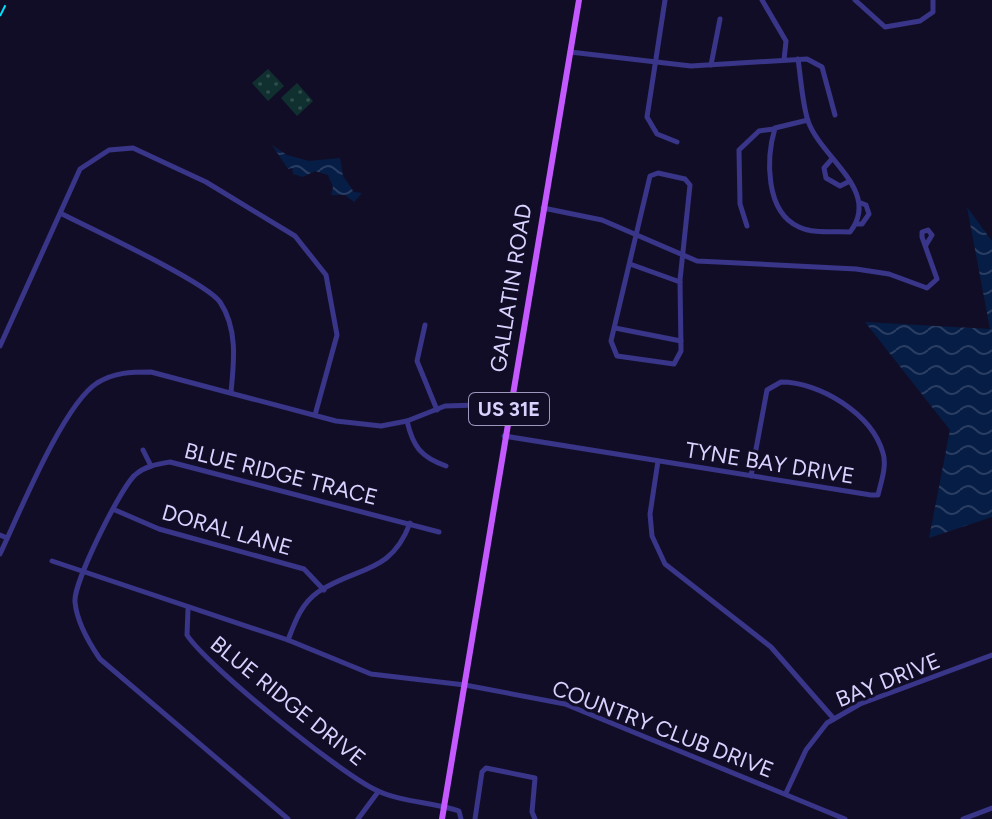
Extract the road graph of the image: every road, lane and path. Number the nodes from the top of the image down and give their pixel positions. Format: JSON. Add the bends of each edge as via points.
{"nodes":[{"id":1,"x":579,"y":0,"type":"edge"},
{"id":2,"x":665,"y":0,"type":"edge"},
{"id":3,"x":762,"y":0,"type":"edge"},
{"id":4,"x":855,"y":0,"type":"edge"},
{"id":5,"x":933,"y":0,"type":"edge"},
{"id":6,"x":720,"y":19,"type":"dead end"},
{"id":7,"x":570,"y":52,"type":"junction"},
{"id":8,"x":798,"y":59,"type":"junction"},
{"id":9,"x":654,"y":60,"type":"junction"},
{"id":10,"x":784,"y":60,"type":"junction"},
{"id":11,"x":711,"y":65,"type":"junction"},
{"id":12,"x":835,"y":115,"type":"dead end"},
{"id":13,"x":808,"y":120,"type":"junction"},
{"id":14,"x":775,"y":128,"type":"junction"},
{"id":15,"x":677,"y":142,"type":"dead end"},
{"id":16,"x":831,"y":160,"type":"junction"},
{"id":17,"x":850,"y":181,"type":"junction"},
{"id":18,"x":861,"y":203,"type":"junction"},
{"id":19,"x":542,"y":208,"type":"junction"},
{"id":20,"x":62,"y":214,"type":"junction"},
{"id":21,"x":856,"y":224,"type":"junction"},
{"id":22,"x":747,"y":226,"type":"dead end"},
{"id":23,"x":637,"y":236,"type":"junction"},
{"id":24,"x":926,"y":245,"type":"dead end"},
{"id":25,"x":684,"y":255,"type":"junction"},
{"id":26,"x":630,"y":264,"type":"junction"},
{"id":27,"x":680,"y":282,"type":"junction"},
{"id":28,"x":425,"y":325,"type":"dead end"},
{"id":29,"x":615,"y":328,"type":"junction"},
{"id":30,"x":681,"y":341,"type":"junction"},
{"id":31,"x":0,"y":346,"type":"edge"},
{"id":32,"x":231,"y":393,"type":"junction"},
{"id":33,"x":510,"y":404,"type":"junction"},
{"id":34,"x":437,"y":410,"type":"junction"},
{"id":35,"x":315,"y":415,"type":"junction"},
{"id":36,"x":407,"y":421,"type":"junction"},
{"id":37,"x":504,"y":436,"type":"junction"},
{"id":38,"x":143,"y":450,"type":"dead end"},
{"id":39,"x":658,"y":461,"type":"junction"},
{"id":40,"x":151,"y":466,"type":"junction"},
{"id":41,"x":446,"y":466,"type":"dead end"},
{"id":42,"x":751,"y":476,"type":"junction"},
{"id":43,"x":115,"y":510,"type":"junction"},
{"id":44,"x":410,"y":523,"type":"junction"},
{"id":45,"x":439,"y":532,"type":"dead end"},
{"id":46,"x":0,"y":535,"type":"edge"},
{"id":47,"x":7,"y":538,"type":"junction"},
{"id":48,"x":0,"y":554,"type":"edge"},
{"id":49,"x":52,"y":561,"type":"dead end"},
{"id":50,"x":80,"y":573,"type":"junction"},
{"id":51,"x":324,"y":590,"type":"junction"},
{"id":52,"x":188,"y":609,"type":"junction"},
{"id":53,"x":288,"y":640,"type":"junction"},
{"id":54,"x":992,"y":655,"type":"edge"},
{"id":55,"x":465,"y":685,"type":"junction"},
{"id":56,"x":834,"y":719,"type":"junction"},
{"id":57,"x":378,"y":792,"type":"junction"},
{"id":58,"x":786,"y":793,"type":"junction"},
{"id":59,"x":444,"y":806,"type":"junction"},
{"id":60,"x":992,"y":808,"type":"edge"},
{"id":61,"x":288,"y":819,"type":"edge"},
{"id":62,"x":358,"y":819,"type":"edge"},
{"id":63,"x":442,"y":819,"type":"edge"},
{"id":64,"x":461,"y":819,"type":"edge"},
{"id":65,"x":475,"y":819,"type":"edge"},
{"id":66,"x":535,"y":819,"type":"edge"},
{"id":67,"x":845,"y":819,"type":"edge"},
{"id":68,"x":963,"y":819,"type":"edge"}],
"edges":[{"from":1,"to":7,"type":"main road","name":"GALLATIN ROAD","number":"US 31E"},
{"from":2,"to":9,"type":"street"},
{"from":3,"to":10,"type":"street","via":[[786,41]]},
{"from":4,"to":5,"type":"street","via":[[885,27],[928,17]]},
{"from":6,"to":11,"type":"street"},
{"from":7,"to":9,"type":"street"},
{"from":7,"to":19,"type":"main road","name":"GALLATIN ROAD","number":"US 31E"},
{"from":8,"to":10,"type":"street"},
{"from":8,"to":12,"type":"street","via":[[822,67]]},
{"from":8,"to":13,"type":"street"},
{"from":9,"to":11,"type":"street"},
{"from":9,"to":15,"type":"street","via":[[647,117],[657,134]]},
{"from":10,"to":11,"type":"street"},
{"from":13,"to":14,"type":"street"},
{"from":13,"to":16,"type":"street"},
{"from":14,"to":21,"type":"street","via":[[771,185],[786,218],[798,227],[824,231],[850,232]]},
{"from":14,"to":22,"type":"street","via":[[759,131],[739,150],[740,204]]},
{"from":16,"to":17,"type":"street"},
{"from":16,"to":17,"type":"street","via":[[824,168],[826,178],[840,186]]},
{"from":17,"to":18,"type":"street"},
{"from":18,"to":21,"type":"street"},
{"from":18,"to":21,"type":"street","via":[[869,214]]},
{"from":19,"to":23,"type":"street","via":[[602,220]]},
{"from":19,"to":33,"type":"main road","name":"GALLATIN ROAD","number":"US 31E"},
{"from":20,"to":31,"type":"street"},
{"from":20,"to":32,"type":"street","via":[[219,300],[235,342]]},
{"from":20,"to":35,"type":"street","via":[[80,169],[109,150],[133,148],[206,182],[295,236],[326,275],[337,335]]},
{"from":23,"to":25,"type":"street"},
{"from":23,"to":25,"type":"street","via":[[650,176],[685,179],[690,185]]},
{"from":23,"to":26,"type":"street"},
{"from":24,"to":25,"type":"street","via":[[936,281],[927,288],[856,269],[722,264]]},
{"from":25,"to":27,"type":"street"},
{"from":26,"to":27,"type":"street"},
{"from":26,"to":29,"type":"street"},
{"from":27,"to":30,"type":"street"},
{"from":28,"to":34,"type":"street","via":[[417,361]]},
{"from":29,"to":30,"type":"street"},
{"from":29,"to":30,"type":"street","via":[[611,341],[617,356],[674,364]]},
{"from":32,"to":35,"type":"street"},
{"from":32,"to":47,"type":"street","via":[[151,372],[121,372],[98,383],[74,406]]},
{"from":33,"to":34,"type":"street","via":[[465,403]]},
{"from":33,"to":37,"type":"main road","name":"GALLATIN ROAD","number":"US 31E"},
{"from":34,"to":36,"type":"street"},
{"from":35,"to":36,"type":"street","via":[[381,426]]},
{"from":36,"to":41,"type":"street","via":[[412,445]]},
{"from":37,"to":39,"type":"street","name":"TYNE BAY DRIVE"},
{"from":37,"to":55,"type":"main road","name":"GALLATIN ROAD","number":"US 31E"},
{"from":38,"to":40,"type":"street"},
{"from":39,"to":42,"type":"street","name":"TYNE BAY DRIVE"},
{"from":39,"to":56,"type":"street","name":"TYNE BAY DRIVE","via":[[650,514],[652,536],[665,564],[771,647]]},
{"from":40,"to":43,"type":"street","name":"BLUE RIDGE TRACE","via":[[134,475]]},
{"from":40,"to":44,"type":"street","name":"BLUE RIDGE TRACE","via":[[170,462]]},
{"from":42,"to":42,"type":"street","name":"TYNE BAY DRIVE","via":[[772,384],[791,382],[838,400],[869,427],[884,454],[878,495]]},
{"from":43,"to":50,"type":"street","name":"BLUE RIDGE TRACE"},
{"from":43,"to":51,"type":"street","name":"DORAL LANE","via":[[159,529],[304,569]]},
{"from":44,"to":45,"type":"street","name":"BLUE RIDGE TRACE"},
{"from":44,"to":51,"type":"street","via":[[392,554]]},
{"from":46,"to":47,"type":"street"},
{"from":47,"to":48,"type":"street"},
{"from":49,"to":50,"type":"street","name":"COUNTRY CLUB DRIVE"},
{"from":50,"to":52,"type":"street","name":"COUNTRY CLUB DRIVE"},
{"from":50,"to":61,"type":"street","name":"BLUE RIDGE TRACE","via":[[75,602],[100,659]]},
{"from":51,"to":53,"type":"street","via":[[298,614]]},
{"from":52,"to":53,"type":"street","name":"COUNTRY CLUB DRIVE"},
{"from":52,"to":57,"type":"street","name":"BLUE RIDGE DRIVE","via":[[187,635],[206,659],[348,774]]},
{"from":53,"to":55,"type":"street","name":"COUNTRY CLUB DRIVE","via":[[371,674]]},
{"from":54,"to":56,"type":"street","name":"BAY DRIVE","via":[[860,704]]},
{"from":55,"to":58,"type":"street","name":"COUNTRY CLUB DRIVE","via":[[565,704]]},
{"from":55,"to":59,"type":"main road","name":"GALLATIN ROAD","number":"US 31E"},
{"from":56,"to":58,"type":"street","name":"BAY DRIVE","via":[[806,750]]},
{"from":57,"to":59,"type":"street","name":"BLUE RIDGE DRIVE"},
{"from":57,"to":62,"type":"street"},
{"from":58,"to":67,"type":"street","name":"COUNTRY CLUB DRIVE"},
{"from":59,"to":63,"type":"main road","name":"GALLATIN ROAD","number":"US 31E"},
{"from":59,"to":64,"type":"street","via":[[459,811]]},
{"from":60,"to":68,"type":"street"},
{"from":65,"to":66,"type":"street","via":[[486,768],[535,778]]}]}
